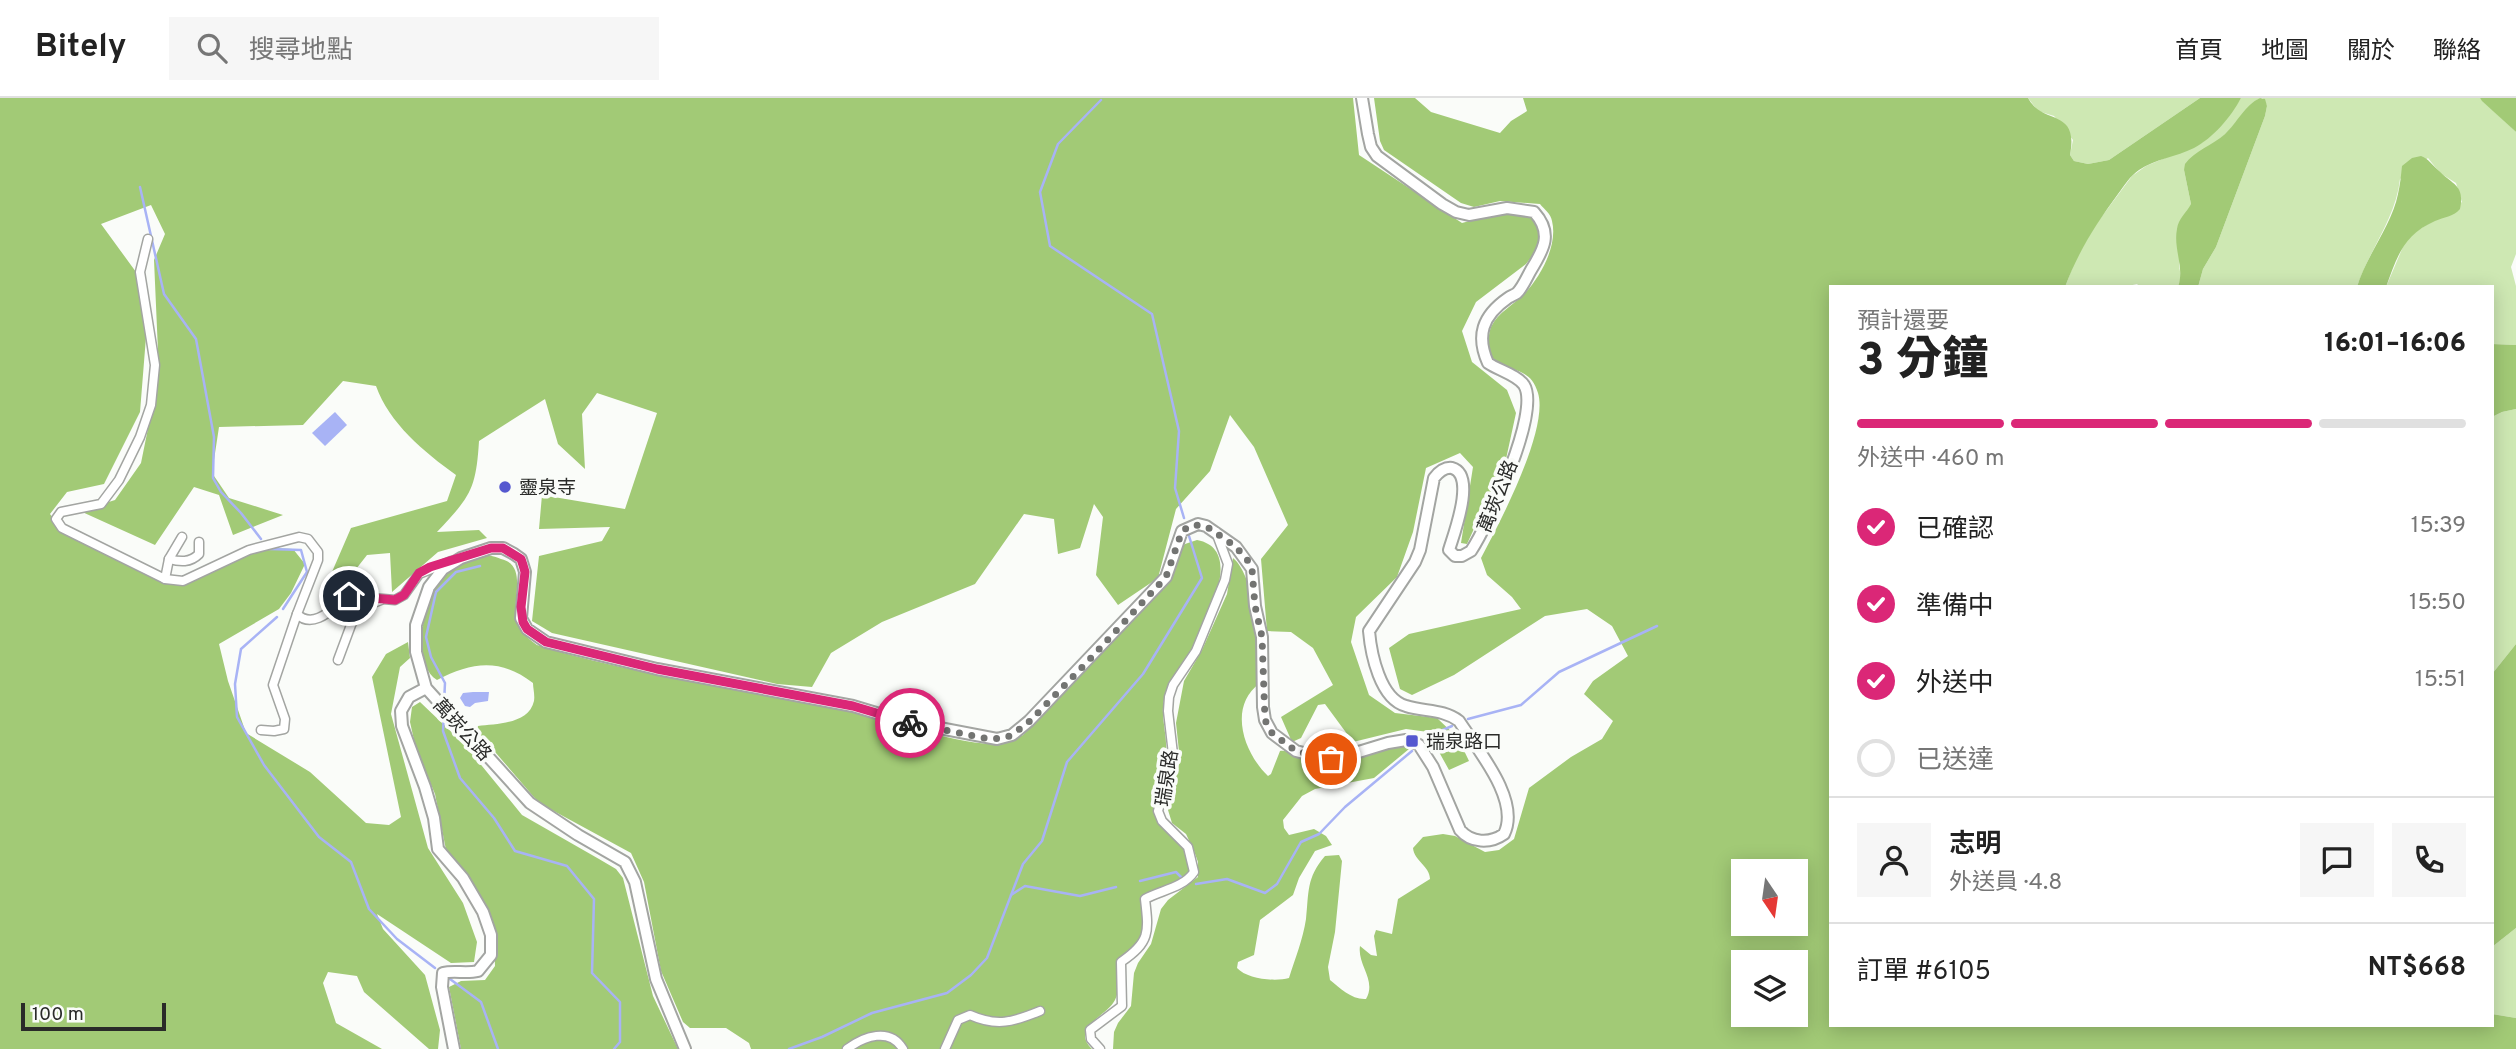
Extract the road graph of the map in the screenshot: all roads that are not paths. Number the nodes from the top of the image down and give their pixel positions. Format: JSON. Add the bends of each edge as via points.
{"nodes":[{"id":1,"x":1362,"y":98,"type":"edge"},
{"id":2,"x":148,"y":239,"type":"dead end"},
{"id":3,"x":1216,"y":532,"type":"junction"},
{"id":4,"x":182,"y":537,"type":"dead end"},
{"id":5,"x":199,"y":542,"type":"dead end"},
{"id":6,"x":461,"y":558,"type":"junction"},
{"id":7,"x":169,"y":559,"type":"junction"},
{"id":8,"x":165,"y":579,"type":"junction"},
{"id":9,"x":382,"y":600,"type":"junction"},
{"id":10,"x":297,"y":614,"type":"junction"},
{"id":11,"x":338,"y":660,"type":"dead end"},
{"id":12,"x":426,"y":688,"type":"junction"},
{"id":13,"x":261,"y":730,"type":"dead end"},
{"id":14,"x":1040,"y":1011,"type":"dead end"},
{"id":15,"x":454,"y":1049,"type":"edge"},
{"id":16,"x":685,"y":1049,"type":"edge"},
{"id":17,"x":847,"y":1049,"type":"edge"},
{"id":18,"x":903,"y":1049,"type":"edge"},
{"id":19,"x":945,"y":1049,"type":"edge"},
{"id":20,"x":1100,"y":1049,"type":"edge"}],
"edges":[{"from":1,"to":3,"type":"street","name":"萬崁公路","via":[[1371,147],[1395,171],[1456,212],[1469,215],[1507,208],[1534,212],[1547,239],[1518,292],[1485,323],[1480,340],[1488,363],[1519,379],[1528,394],[1528,412],[1502,491],[1471,551],[1455,556],[1449,550],[1462,507],[1463,482],[1452,468],[1438,473],[1415,562],[1369,631],[1374,665],[1396,702],[1448,713],[1459,721],[1505,796],[1509,820],[1504,834],[1488,841],[1465,835],[1433,767],[1413,742],[1322,758],[1296,751],[1272,733],[1263,707],[1262,637],[1252,569],[1236,547]]},
{"from":2,"to":8,"type":"street","via":[[140,272],[155,365],[151,405],[119,480],[101,504],[61,512],[57,519],[62,528]]},
{"from":3,"to":6,"type":"street","name":"萬崁公路","via":[[1198,524],[1182,531],[1166,577],[1030,721],[998,739],[546,642],[527,629],[521,618],[525,572],[521,559],[503,548]]},
{"from":3,"to":20,"type":"street","name":"瑞泉路","via":[[1228,564],[1225,580],[1196,651],[1169,697],[1172,754],[1158,811],[1188,847],[1194,872],[1181,884],[1145,899],[1148,928],[1144,943],[1121,962],[1122,1006],[1090,1030]]},
{"from":4,"to":7,"type":"street"},
{"from":5,"to":7,"type":"street","via":[[195,558]]},
{"from":6,"to":9,"type":"street","via":[[430,567],[419,573],[404,595]]},
{"from":6,"to":12,"type":"street","name":"萬崁公路","via":[[436,577],[419,611],[416,652]]},
{"from":7,"to":8,"type":"street"},
{"from":8,"to":10,"type":"street","via":[[183,581],[249,550],[299,537],[308,539],[318,561]]},
{"from":9,"to":10,"type":"street","via":[[349,596],[326,615],[309,620]]},
{"from":9,"to":11,"type":"street","via":[[361,608],[354,617]]},
{"from":10,"to":13,"type":"street","via":[[273,685],[284,729]]},
{"from":12,"to":15,"type":"street","via":[[409,697],[401,711],[402,726],[434,818],[438,849],[463,878],[491,935],[491,956],[478,971],[443,973]]},
{"from":12,"to":16,"type":"street","name":"萬崁公路","via":[[530,803],[625,862],[635,882],[656,979]]},
{"from":14,"to":19,"type":"street","via":[[1012,1022],[970,1015],[958,1020]]},
{"from":17,"to":18,"type":"street","via":[[886,1035]]}]}
